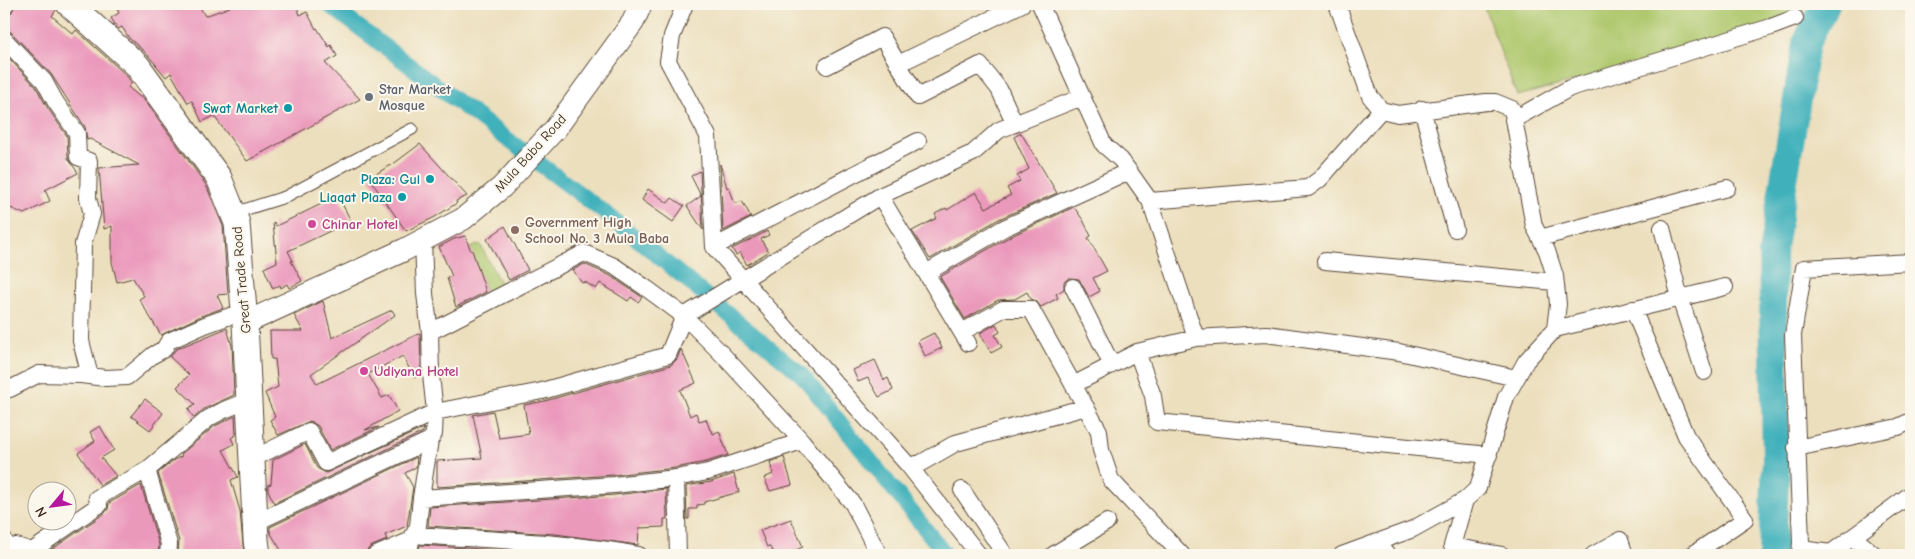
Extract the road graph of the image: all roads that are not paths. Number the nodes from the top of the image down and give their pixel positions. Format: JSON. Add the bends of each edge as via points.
{"nodes":[{"id":1,"x":641,"y":4,"type":"edge"},
{"id":2,"x":685,"y":4,"type":"edge"},
{"id":3,"x":1022,"y":4,"type":"edge"},
{"id":4,"x":1040,"y":4,"type":"edge"},
{"id":5,"x":1337,"y":4,"type":"edge"},
{"id":6,"x":75,"y":5,"type":"edge"},
{"id":7,"x":1795,"y":18,"type":"dead end"},
{"id":8,"x":4,"y":39,"type":"edge"},
{"id":9,"x":898,"y":64,"type":"junction"},
{"id":10,"x":827,"y":66,"type":"dead end"},
{"id":11,"x":1082,"y":97,"type":"junction"},
{"id":12,"x":1380,"y":110,"type":"junction"},
{"id":13,"x":1422,"y":110,"type":"junction"},
{"id":14,"x":1513,"y":120,"type":"junction"},
{"id":15,"x":1015,"y":124,"type":"junction"},
{"id":16,"x":412,"y":129,"type":"dead end"},
{"id":17,"x":918,"y":141,"type":"dead end"},
{"id":18,"x":1128,"y":172,"type":"junction"},
{"id":19,"x":1727,"y":188,"type":"dead end"},
{"id":20,"x":880,"y":196,"type":"junction"},
{"id":21,"x":1150,"y":201,"type":"junction"},
{"id":22,"x":234,"y":213,"type":"junction"},
{"id":23,"x":1455,"y":228,"type":"dead end"},
{"id":24,"x":1662,"y":228,"type":"dead end"},
{"id":25,"x":1540,"y":238,"type":"junction"},
{"id":26,"x":423,"y":240,"type":"junction"},
{"id":27,"x":714,"y":247,"type":"junction"},
{"id":28,"x":1324,"y":261,"type":"dead end"},
{"id":29,"x":1911,"y":262,"type":"edge"},
{"id":30,"x":926,"y":273,"type":"junction"},
{"id":31,"x":744,"y":279,"type":"junction"},
{"id":32,"x":1555,"y":282,"type":"junction"},
{"id":33,"x":1073,"y":287,"type":"dead end"},
{"id":34,"x":1725,"y":287,"type":"dead end"},
{"id":35,"x":1680,"y":298,"type":"junction"},
{"id":36,"x":1633,"y":309,"type":"junction"},
{"id":37,"x":684,"y":316,"type":"junction"},
{"id":38,"x":245,"y":317,"type":"junction"},
{"id":39,"x":1555,"y":329,"type":"junction"},
{"id":40,"x":430,"y":332,"type":"junction"},
{"id":41,"x":1196,"y":338,"type":"junction"},
{"id":42,"x":1137,"y":352,"type":"junction"},
{"id":43,"x":1112,"y":365,"type":"junction"},
{"id":44,"x":1704,"y":372,"type":"dead end"},
{"id":45,"x":90,"y":376,"type":"junction"},
{"id":46,"x":1516,"y":378,"type":"junction"},
{"id":47,"x":1073,"y":385,"type":"junction"},
{"id":48,"x":4,"y":386,"type":"edge"},
{"id":49,"x":249,"y":400,"type":"junction"},
{"id":50,"x":1086,"y":407,"type":"junction"},
{"id":51,"x":435,"y":412,"type":"junction"},
{"id":52,"x":1911,"y":421,"type":"edge"},
{"id":53,"x":430,"y":440,"type":"junction"},
{"id":54,"x":802,"y":441,"type":"junction"},
{"id":55,"x":1796,"y":448,"type":"junction"},
{"id":56,"x":1489,"y":454,"type":"junction"},
{"id":57,"x":252,"y":458,"type":"junction"},
{"id":58,"x":909,"y":466,"type":"junction"},
{"id":59,"x":146,"y":470,"type":"junction"},
{"id":60,"x":676,"y":478,"type":"junction"},
{"id":61,"x":962,"y":490,"type":"dead end"},
{"id":62,"x":1911,"y":494,"type":"edge"},
{"id":63,"x":420,"y":498,"type":"junction"},
{"id":64,"x":1465,"y":500,"type":"junction"},
{"id":65,"x":1107,"y":522,"type":"dead end"},
{"id":66,"x":255,"y":523,"type":"junction"},
{"id":67,"x":1852,"y":537,"type":"junction"},
{"id":68,"x":4,"y":540,"type":"edge"},
{"id":69,"x":411,"y":543,"type":"edge"},
{"id":70,"x":1382,"y":549,"type":"edge"},
{"id":71,"x":1801,"y":552,"type":"edge"},
{"id":72,"x":33,"y":553,"type":"edge"},
{"id":73,"x":165,"y":553,"type":"edge"},
{"id":74,"x":258,"y":555,"type":"edge"},
{"id":75,"x":376,"y":555,"type":"edge"},
{"id":76,"x":639,"y":555,"type":"edge"},
{"id":77,"x":678,"y":555,"type":"edge"},
{"id":78,"x":879,"y":555,"type":"edge"},
{"id":79,"x":979,"y":555,"type":"edge"},
{"id":80,"x":1005,"y":555,"type":"edge"},
{"id":81,"x":1053,"y":555,"type":"edge"},
{"id":82,"x":1182,"y":555,"type":"edge"},
{"id":83,"x":1342,"y":555,"type":"edge"},
{"id":84,"x":1502,"y":555,"type":"edge"},
{"id":85,"x":1593,"y":555,"type":"edge"},
{"id":86,"x":1625,"y":555,"type":"edge"},
{"id":87,"x":1692,"y":555,"type":"edge"},
{"id":88,"x":1875,"y":555,"type":"edge"}],
"edges":[{"from":1,"to":26,"type":"main road","name":"Mula Baba Road","via":[[633,22],[556,128],[502,187],[464,219]]},
{"from":2,"to":27,"type":"street","via":[[672,36],[668,60],[708,136]]},
{"from":3,"to":9,"type":"street"},
{"from":4,"to":11,"type":"street"},
{"from":5,"to":12,"type":"street","via":[[1370,96]]},
{"from":6,"to":22,"type":"main road","name":"Great Trade Road","via":[[137,64],[219,178]]},
{"from":7,"to":14,"type":"street","via":[[1570,88]]},
{"from":8,"to":45,"type":"street","via":[[44,80],[78,133],[78,157],[89,161],[88,198],[92,214],[83,244],[81,341]]},
{"from":9,"to":10,"type":"street","via":[[882,37]]},
{"from":9,"to":15,"type":"street","via":[[918,97],[980,65],[999,89]]},
{"from":11,"to":15,"type":"street"},
{"from":11,"to":18,"type":"street","via":[[1104,145],[1121,160]]},
{"from":12,"to":13,"type":"street","via":[[1398,114]]},
{"from":12,"to":21,"type":"street","via":[[1320,179],[1308,188]]},
{"from":13,"to":14,"type":"street","via":[[1495,102],[1512,108]]},
{"from":13,"to":23,"type":"street"},
{"from":14,"to":25,"type":"street","via":[[1534,226]]},
{"from":15,"to":20,"type":"street","via":[[999,130],[973,153]]},
{"from":16,"to":22,"type":"street","via":[[285,197]]},
{"from":17,"to":27,"type":"street"},
{"from":18,"to":21,"type":"street"},
{"from":18,"to":30,"type":"street","via":[[1004,228]]},
{"from":19,"to":25,"type":"street"},
{"from":20,"to":30,"type":"street"},
{"from":20,"to":31,"type":"street"},
{"from":21,"to":41,"type":"street"},
{"from":22,"to":38,"type":"main road","name":"Great Trade Road"},
{"from":24,"to":35,"type":"street"},
{"from":25,"to":32,"type":"street"},
{"from":26,"to":38,"type":"main road","name":"Mula Baba Road"},
{"from":26,"to":40,"type":"street"},
{"from":27,"to":31,"type":"street"},
{"from":28,"to":32,"type":"street"},
{"from":29,"to":55,"type":"street","via":[[1804,268],[1793,334]]},
{"from":30,"to":47,"type":"street","via":[[965,337],[1003,309],[1031,309]]},
{"from":31,"to":37,"type":"street"},
{"from":31,"to":58,"type":"street"},
{"from":32,"to":39,"type":"street","via":[[1558,304]]},
{"from":33,"to":43,"type":"street"},
{"from":34,"to":35,"type":"street"},
{"from":35,"to":36,"type":"street"},
{"from":35,"to":44,"type":"street"},
{"from":36,"to":39,"type":"street"},
{"from":36,"to":87,"type":"street","via":[[1686,436],[1745,519]]},
{"from":37,"to":40,"type":"street","via":[[614,266],[584,254]]},
{"from":37,"to":51,"type":"street","via":[[668,355],[542,391]]},
{"from":37,"to":54,"type":"street"},
{"from":38,"to":45,"type":"street","via":[[205,325],[169,341],[164,349],[127,376]]},
{"from":38,"to":49,"type":"main road","name":"Great Trade Road"},
{"from":39,"to":46,"type":"street","via":[[1526,361]]},
{"from":40,"to":51,"type":"street"},
{"from":41,"to":42,"type":"street"},
{"from":41,"to":46,"type":"street","via":[[1266,334],[1399,352]]},
{"from":42,"to":43,"type":"street"},
{"from":42,"to":56,"type":"street","via":[[1153,396],[1157,422]]},
{"from":43,"to":47,"type":"street"},
{"from":45,"to":48,"type":"street","via":[[39,374],[10,389]]},
{"from":46,"to":56,"type":"street","via":[[1506,397]]},
{"from":47,"to":50,"type":"street"},
{"from":49,"to":57,"type":"main road","name":"Great Trade Road"},
{"from":49,"to":59,"type":"street","via":[[209,418]]},
{"from":50,"to":58,"type":"street","via":[[956,443]]},
{"from":50,"to":82,"type":"street","via":[[1099,431],[1101,450],[1111,480]]},
{"from":51,"to":53,"type":"street","via":[[434,434]]},
{"from":51,"to":57,"type":"street","via":[[326,463],[309,431]]},
{"from":52,"to":55,"type":"street","via":[[1898,427]]},
{"from":53,"to":63,"type":"street"},
{"from":53,"to":66,"type":"street"},
{"from":54,"to":60,"type":"street","via":[[708,472]]},
{"from":54,"to":78,"type":"street","via":[[852,504]]},
{"from":55,"to":71,"type":"street"},
{"from":56,"to":64,"type":"street","via":[[1478,488]]},
{"from":57,"to":66,"type":"main road","name":"Great Trade Road"},
{"from":58,"to":79,"type":"street"},
{"from":59,"to":72,"type":"street","via":[[97,498],[99,505]]},
{"from":59,"to":73,"type":"street","via":[[169,544]]},
{"from":60,"to":63,"type":"street"},
{"from":60,"to":77,"type":"street"},
{"from":61,"to":80,"type":"street"},
{"from":62,"to":67,"type":"street"},
{"from":63,"to":69,"type":"street","via":[[418,526]]},
{"from":64,"to":70,"type":"street"},
{"from":64,"to":84,"type":"street","via":[[1452,546]]},
{"from":65,"to":81,"type":"street"},
{"from":66,"to":74,"type":"main road","name":"Great Trade Road"},
{"from":67,"to":71,"type":"street","via":[[1830,553]]},
{"from":67,"to":88,"type":"street"},
{"from":68,"to":72,"type":"street","via":[[9,549],[16,546]]},
{"from":69,"to":75,"type":"street"},
{"from":69,"to":76,"type":"street","via":[[515,540],[603,548]]},
{"from":70,"to":83,"type":"street"},
{"from":85,"to":86,"type":"street","via":[[1620,540]]}]}
